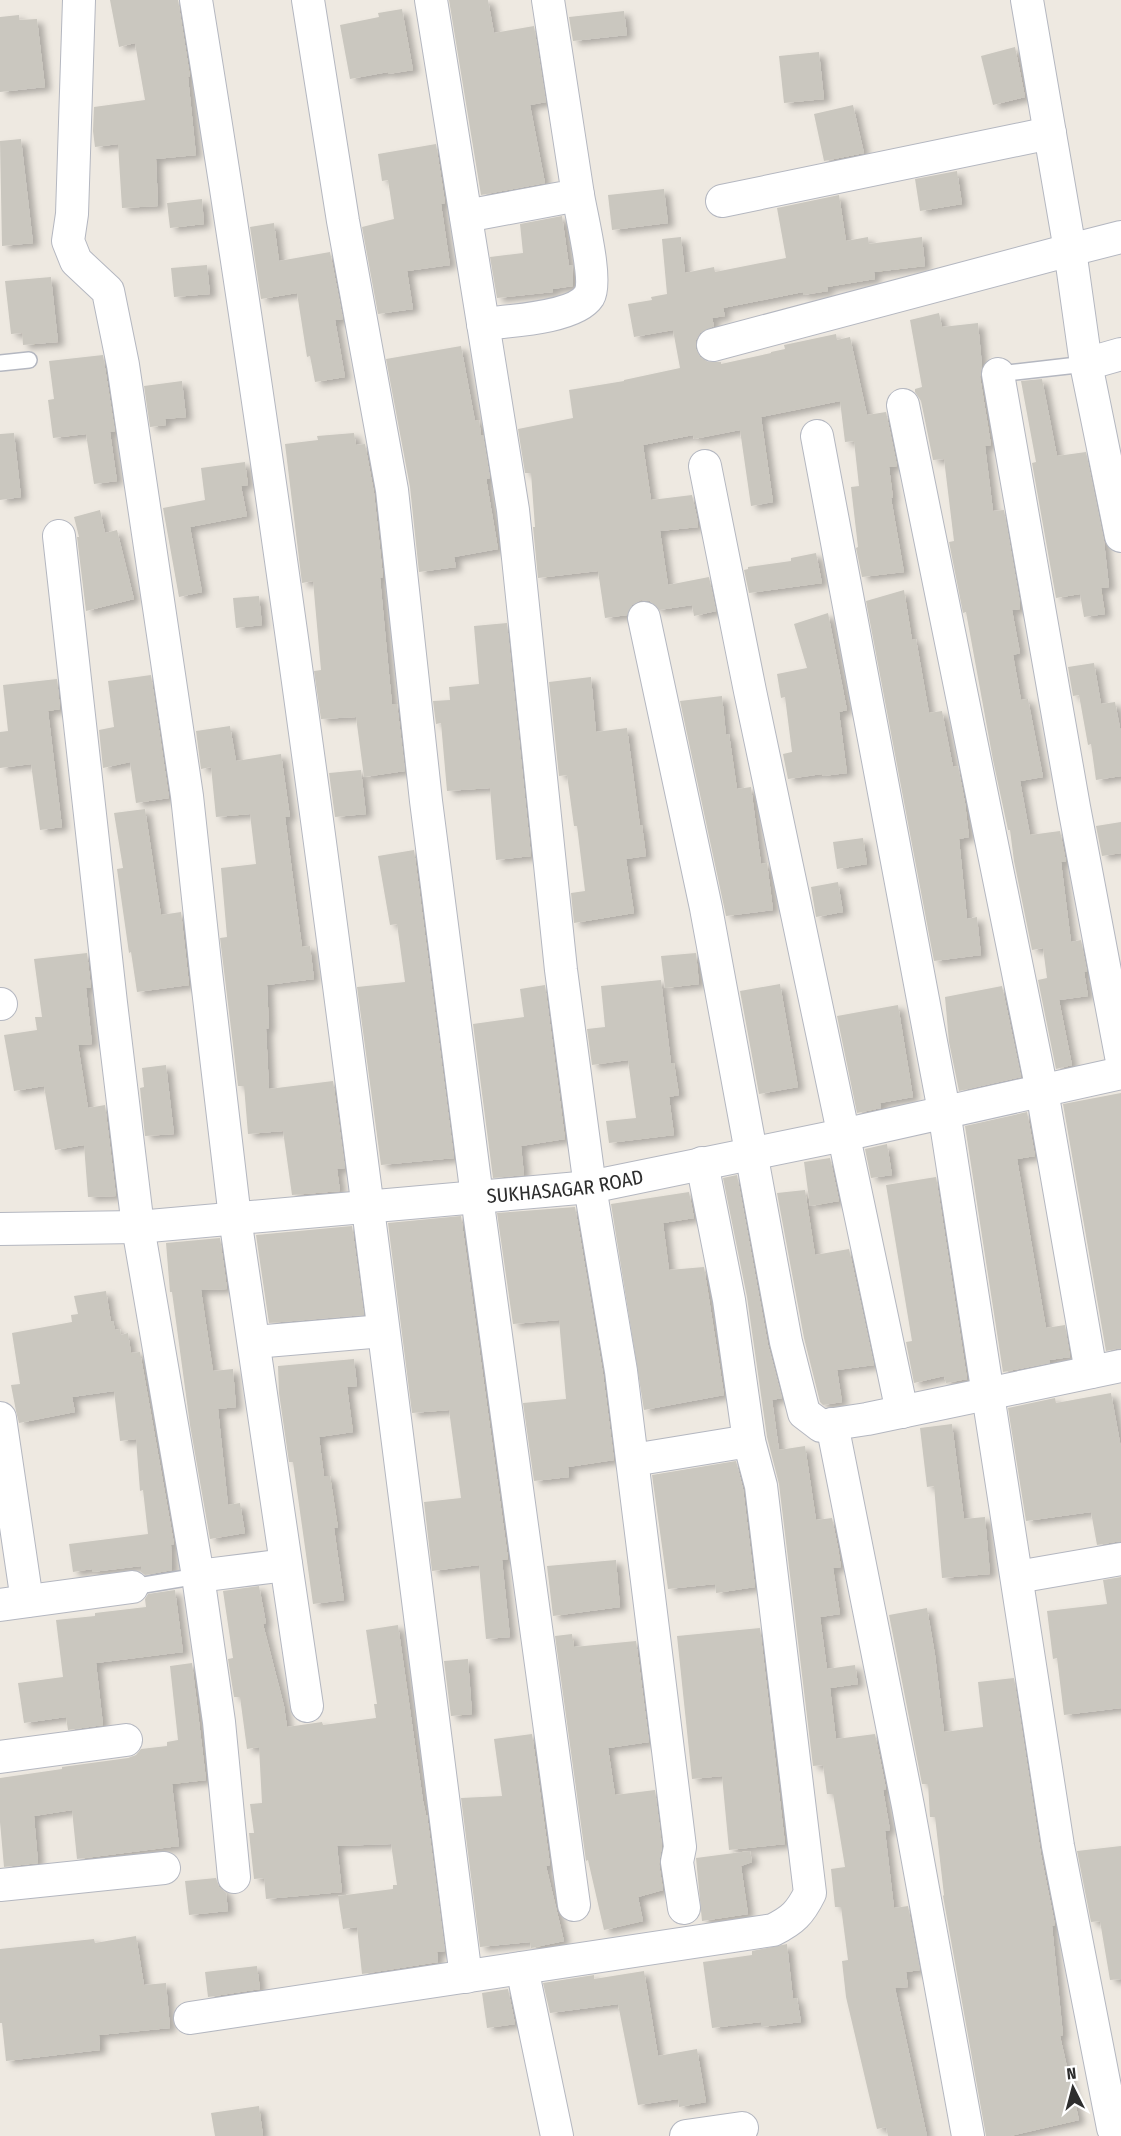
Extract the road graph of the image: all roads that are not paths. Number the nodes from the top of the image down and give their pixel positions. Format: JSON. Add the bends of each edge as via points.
{"nodes":[{"id":1,"x":79,"y":0,"type":"edge"},
{"id":2,"x":196,"y":0,"type":"edge"},
{"id":3,"x":308,"y":0,"type":"edge"},
{"id":4,"x":431,"y":0,"type":"edge"},
{"id":5,"x":548,"y":0,"type":"edge"},
{"id":6,"x":1027,"y":0,"type":"edge"},
{"id":7,"x":1050,"y":133,"type":"junction"},
{"id":8,"x":578,"y":195,"type":"junction"},
{"id":9,"x":722,"y":201,"type":"dead end"},
{"id":10,"x":466,"y":216,"type":"junction"},
{"id":11,"x":1121,"y":237,"type":"edge"},
{"id":12,"x":1070,"y":250,"type":"junction"},
{"id":13,"x":483,"y":324,"type":"junction"},
{"id":14,"x":713,"y":345,"type":"dead end"},
{"id":15,"x":1121,"y":354,"type":"edge"},
{"id":16,"x":29,"y":360,"type":"dead end"},
{"id":17,"x":0,"y":363,"type":"edge"},
{"id":18,"x":1086,"y":364,"type":"junction"},
{"id":19,"x":998,"y":374,"type":"joint"},
{"id":20,"x":903,"y":405,"type":"dead end"},
{"id":21,"x":817,"y":436,"type":"dead end"},
{"id":22,"x":705,"y":466,"type":"dead end"},
{"id":23,"x":59,"y":536,"type":"dead end"},
{"id":24,"x":1121,"y":536,"type":"edge"},
{"id":25,"x":644,"y":618,"type":"dead end"},
{"id":26,"x":1121,"y":1056,"type":"edge"},
{"id":27,"x":1121,"y":1073,"type":"edge"},
{"id":28,"x":1042,"y":1090,"type":"junction"},
{"id":29,"x":944,"y":1111,"type":"junction"},
{"id":30,"x":843,"y":1134,"type":"junction"},
{"id":31,"x":752,"y":1153,"type":"junction"},
{"id":32,"x":702,"y":1163,"type":"junction"},
{"id":33,"x":590,"y":1187,"type":"junction"},
{"id":34,"x":477,"y":1197,"type":"junction"},
{"id":35,"x":367,"y":1207,"type":"junction"},
{"id":36,"x":235,"y":1218,"type":"junction"},
{"id":37,"x":138,"y":1227,"type":"junction"},
{"id":38,"x":0,"y":1229,"type":"edge"},
{"id":39,"x":382,"y":1331,"type":"junction"},
{"id":40,"x":254,"y":1342,"type":"junction"},
{"id":41,"x":1106,"y":1369,"type":"edge"},
{"id":42,"x":989,"y":1393,"type":"junction"},
{"id":43,"x":902,"y":1412,"type":"junction"},
{"id":44,"x":0,"y":1418,"type":"edge"},
{"id":45,"x":832,"y":1424,"type":"junction"},
{"id":46,"x":749,"y":1441,"type":"junction"},
{"id":47,"x":633,"y":1460,"type":"junction"},
{"id":48,"x":1121,"y":1559,"type":"edge"},
{"id":49,"x":286,"y":1565,"type":"junction"},
{"id":50,"x":198,"y":1576,"type":"junction"},
{"id":51,"x":1017,"y":1577,"type":"junction"},
{"id":52,"x":132,"y":1587,"type":"joint"},
{"id":53,"x":14,"y":1603,"type":"edge"},
{"id":54,"x":307,"y":1706,"type":"dead end"},
{"id":55,"x":126,"y":1740,"type":"dead end"},
{"id":56,"x":0,"y":1757,"type":"edge"},
{"id":57,"x":164,"y":1868,"type":"dead end"},
{"id":58,"x":234,"y":1877,"type":"dead end"},
{"id":59,"x":0,"y":1885,"type":"edge"},
{"id":60,"x":573,"y":1905,"type":"dead end"},
{"id":61,"x":684,"y":1908,"type":"dead end"},
{"id":62,"x":522,"y":1968,"type":"junction"},
{"id":63,"x":466,"y":1977,"type":"junction"},
{"id":64,"x":190,"y":2018,"type":"dead end"},
{"id":65,"x":742,"y":2128,"type":"dead end"},
{"id":66,"x":1113,"y":2128,"type":"dead end"},
{"id":67,"x":557,"y":2136,"type":"edge"},
{"id":68,"x":686,"y":2136,"type":"edge"},
{"id":69,"x":968,"y":2136,"type":"edge"}],
"edges":[{"from":1,"to":36,"type":"street","via":[[68,242],[76,261],[108,291],[123,365],[187,796]]},
{"from":2,"to":35,"type":"street","via":[[277,532]]},
{"from":3,"to":34,"type":"street","via":[[392,490],[426,801]]},
{"from":4,"to":10,"type":"street"},
{"from":5,"to":8,"type":"street"},
{"from":6,"to":7,"type":"street"},
{"from":7,"to":9,"type":"street"},
{"from":7,"to":12,"type":"street"},
{"from":8,"to":10,"type":"street"},
{"from":8,"to":13,"type":"street","via":[[592,273],[590,295],[580,305],[560,313]]},
{"from":10,"to":13,"type":"street"},
{"from":11,"to":12,"type":"street"},
{"from":12,"to":14,"type":"street"},
{"from":12,"to":18,"type":"street"},
{"from":13,"to":33,"type":"street","via":[[513,510],[560,958]]},
{"from":15,"to":18,"type":"street"},
{"from":16,"to":17,"type":"lane"},
{"from":18,"to":19,"type":"lane"},
{"from":18,"to":24,"type":"street"},
{"from":19,"to":26,"type":"street"},
{"from":20,"to":28,"type":"street"},
{"from":21,"to":29,"type":"street"},
{"from":22,"to":30,"type":"street"},
{"from":23,"to":37,"type":"street"},
{"from":25,"to":31,"type":"street","via":[[706,908]]},
{"from":27,"to":28,"type":"street","name":"SUKHASAGAR ROAD"},
{"from":28,"to":29,"type":"street","name":"SUKHASAGAR ROAD"},
{"from":28,"to":41,"type":"street"},
{"from":29,"to":30,"type":"street","name":"SUKHASAGAR ROAD"},
{"from":29,"to":42,"type":"street"},
{"from":30,"to":31,"type":"street","name":"SUKHASAGAR ROAD"},
{"from":30,"to":43,"type":"street"},
{"from":31,"to":32,"type":"street","name":"SUKHASAGAR ROAD"},
{"from":31,"to":45,"type":"street","via":[[795,1383],[804,1413],[821,1426]]},
{"from":32,"to":33,"type":"street","name":"SUKHASAGAR ROAD"},
{"from":32,"to":46,"type":"street","via":[[729,1300]]},
{"from":33,"to":34,"type":"street","name":"SUKHASAGAR ROAD"},
{"from":33,"to":47,"type":"street"},
{"from":34,"to":35,"type":"street","name":"SUKHASAGAR ROAD"},
{"from":34,"to":60,"type":"street"},
{"from":35,"to":36,"type":"street","name":"SUKHASAGAR ROAD"},
{"from":35,"to":39,"type":"street"},
{"from":36,"to":37,"type":"street","name":"SUKHASAGAR ROAD"},
{"from":36,"to":40,"type":"street"},
{"from":37,"to":38,"type":"street","name":"SUKHASAGAR ROAD"},
{"from":37,"to":50,"type":"street"},
{"from":39,"to":40,"type":"street"},
{"from":39,"to":63,"type":"street"},
{"from":40,"to":49,"type":"street"},
{"from":41,"to":42,"type":"street"},
{"from":42,"to":43,"type":"street"},
{"from":42,"to":51,"type":"street"},
{"from":43,"to":45,"type":"street"},
{"from":44,"to":53,"type":"street"},
{"from":45,"to":69,"type":"street"},
{"from":46,"to":47,"type":"street"},
{"from":46,"to":62,"type":"street","via":[[761,1486],[810,1893],[803,1908],[773,1930]]},
{"from":47,"to":61,"type":"street","via":[[681,1847],[677,1862]]},
{"from":48,"to":51,"type":"street"},
{"from":49,"to":50,"type":"street"},
{"from":49,"to":54,"type":"street"},
{"from":50,"to":52,"type":"lane"},
{"from":50,"to":58,"type":"street","via":[[219,1722]]},
{"from":51,"to":66,"type":"street","via":[[1058,1846]]},
{"from":52,"to":53,"type":"street"},
{"from":55,"to":56,"type":"street"},
{"from":57,"to":59,"type":"street"},
{"from":62,"to":63,"type":"street"},
{"from":62,"to":67,"type":"street"},
{"from":63,"to":64,"type":"street"},
{"from":65,"to":68,"type":"street"}]}
